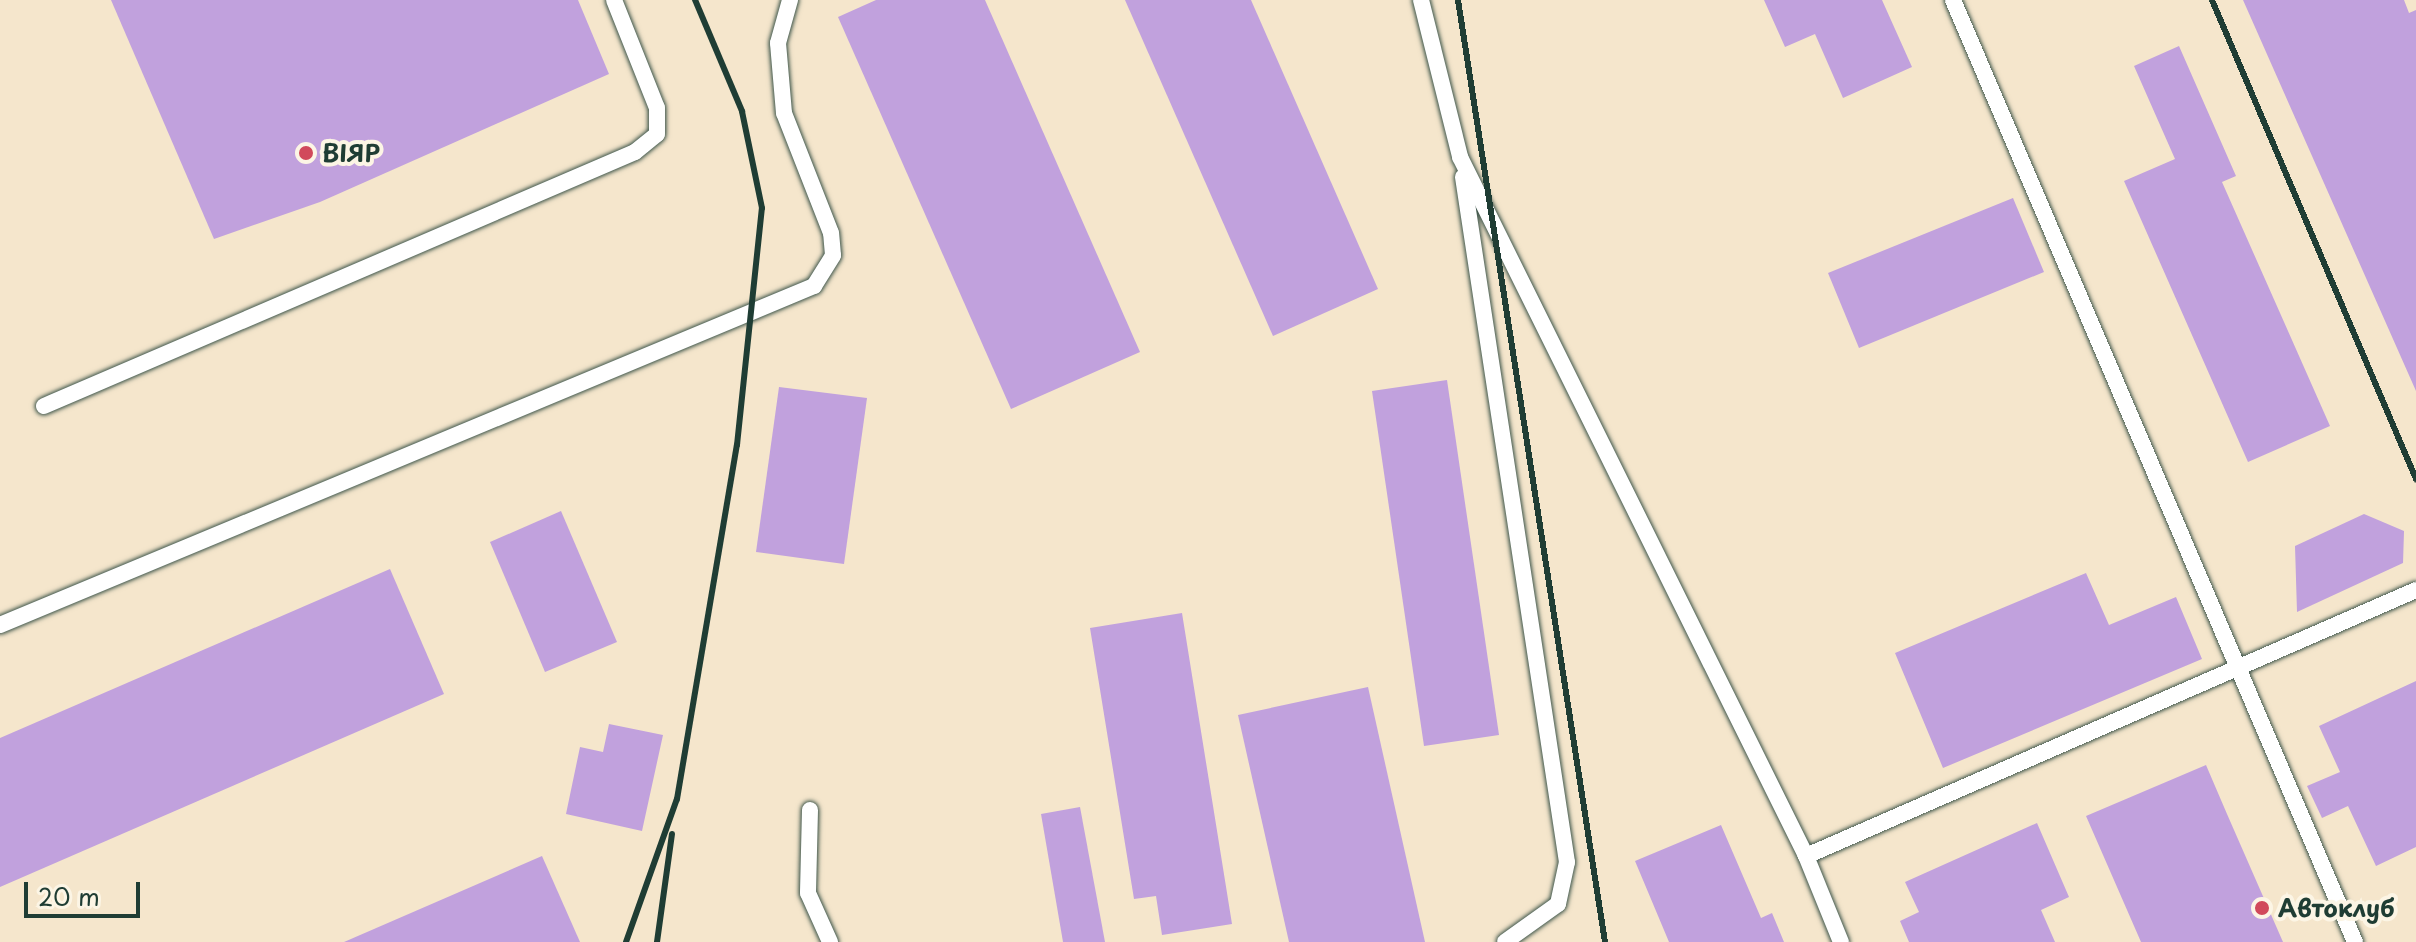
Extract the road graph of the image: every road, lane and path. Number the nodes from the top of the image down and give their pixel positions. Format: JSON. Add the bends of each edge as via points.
{"nodes":[{"id":1,"x":614,"y":0,"type":"edge"},
{"id":2,"x":790,"y":0,"type":"edge"},
{"id":3,"x":1421,"y":0,"type":"edge"},
{"id":4,"x":1953,"y":0,"type":"edge"},
{"id":5,"x":1460,"y":157,"type":"junction"},
{"id":6,"x":44,"y":406,"type":"dead end"},
{"id":7,"x":2416,"y":590,"type":"edge"},
{"id":8,"x":0,"y":625,"type":"edge"},
{"id":9,"x":2240,"y":663,"type":"junction"},
{"id":10,"x":810,"y":810,"type":"dead end"},
{"id":11,"x":1806,"y":856,"type":"junction"},
{"id":12,"x":830,"y":942,"type":"edge"},
{"id":13,"x":1505,"y":942,"type":"edge"},
{"id":14,"x":1841,"y":942,"type":"edge"},
{"id":15,"x":2355,"y":942,"type":"edge"}],
"edges":[{"from":1,"to":6,"type":"lane","via":[[657,108],[657,134],[635,152]]},
{"from":2,"to":8,"type":"lane","via":[[778,43],[784,113],[831,233],[833,255],[814,286]]},
{"from":3,"to":5,"type":"lane"},
{"from":4,"to":9,"type":"lane"},
{"from":5,"to":11,"type":"lane"},
{"from":5,"to":13,"type":"lane","via":[[1567,862],[1558,904]]},
{"from":7,"to":9,"type":"lane"},
{"from":9,"to":11,"type":"lane"},
{"from":9,"to":15,"type":"lane"},
{"from":10,"to":12,"type":"lane","via":[[808,893]]},
{"from":11,"to":14,"type":"lane"}]}
